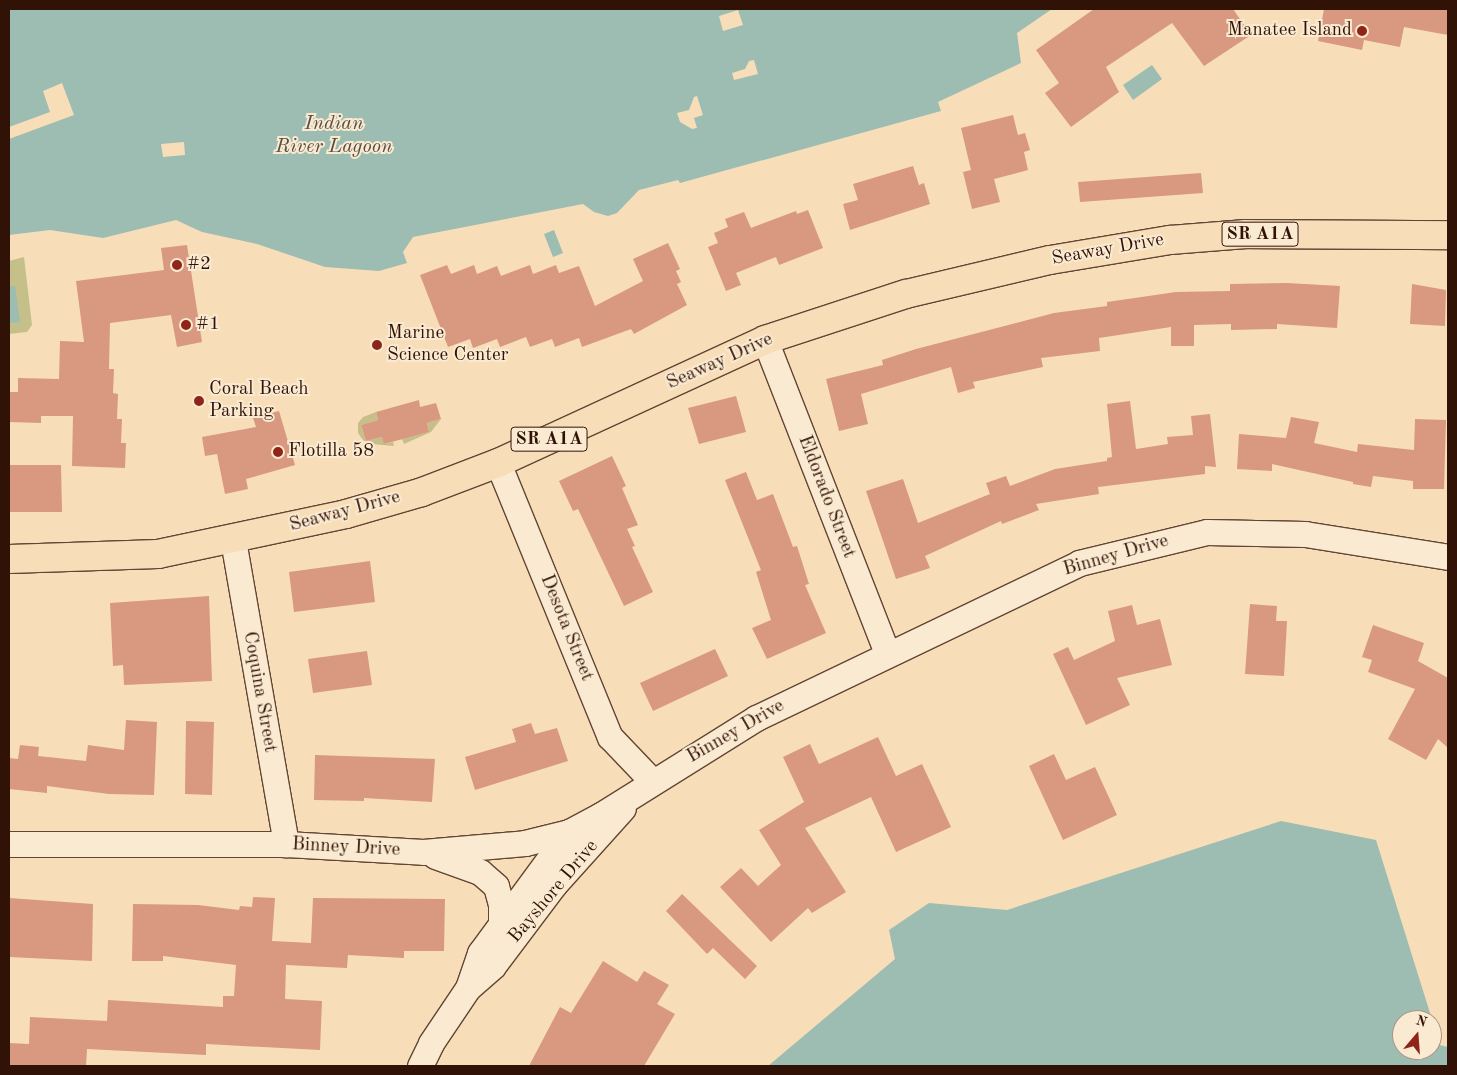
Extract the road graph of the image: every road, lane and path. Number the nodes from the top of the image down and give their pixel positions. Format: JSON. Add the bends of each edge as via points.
{"nodes":[{"id":1,"x":1448,"y":234,"type":"edge"},
{"id":2,"x":765,"y":340,"type":"junction"},
{"id":3,"x":498,"y":462,"type":"junction"},
{"id":4,"x":233,"y":540,"type":"junction"},
{"id":5,"x":1448,"y":557,"type":"edge"},
{"id":6,"x":9,"y":559,"type":"edge"},
{"id":7,"x":887,"y":653,"type":"junction"},
{"id":8,"x":643,"y":787,"type":"junction"},
{"id":9,"x":570,"y":832,"type":"junction"},
{"id":10,"x":9,"y":844,"type":"edge"},
{"id":11,"x":286,"y":844,"type":"junction"},
{"id":12,"x":423,"y":852,"type":"junction"},
{"id":13,"x":501,"y":923,"type":"junction"},
{"id":14,"x":468,"y":988,"type":"junction"},
{"id":15,"x":420,"y":1066,"type":"edge"}],
"edges":[{"from":1,"to":2,"type":"main road","name":"Seaway Drive","number":"SR A1A","via":[[1259,234],[1160,241],[1050,260],[906,294]]},
{"from":2,"to":3,"type":"main road","name":"Seaway Drive","number":"SR A1A"},
{"from":2,"to":7,"type":"street","name":"Eldorado Street"},
{"from":3,"to":4,"type":"main road","name":"Seaway Drive","number":"SR A1A","via":[[422,492]]},
{"from":3,"to":8,"type":"street","name":"Desota Street","via":[[610,737]]},
{"from":4,"to":6,"type":"main road","name":"Seaway Drive","number":"SR A1A","via":[[158,554]]},
{"from":4,"to":11,"type":"street","name":"Coquina Street"},
{"from":5,"to":7,"type":"street","name":"Binney Drive","via":[[1305,534],[1207,532],[1079,563]]},
{"from":7,"to":8,"type":"street","name":"Binney Drive","via":[[756,718]]},
{"from":8,"to":9,"type":"street","name":"Binney Drive"},
{"from":8,"to":14,"type":"street","name":"Bayshore Drive","via":[[554,885],[493,966]]},
{"from":9,"to":12,"type":"street","name":"Binney Drive","via":[[525,843]]},
{"from":9,"to":13,"type":"street","name":"Bayshore Drive"},
{"from":10,"to":11,"type":"street","name":"Binney Drive"},
{"from":11,"to":12,"type":"street","name":"Binney Drive"},
{"from":12,"to":13,"type":"street","name":"Bayshore Drive","via":[[480,872],[496,886]]},
{"from":13,"to":14,"type":"street","name":"Bayshore Drive","via":[[480,953]]},
{"from":14,"to":15,"type":"street","name":"Bayshore Drive","via":[[431,1043]]}]}
